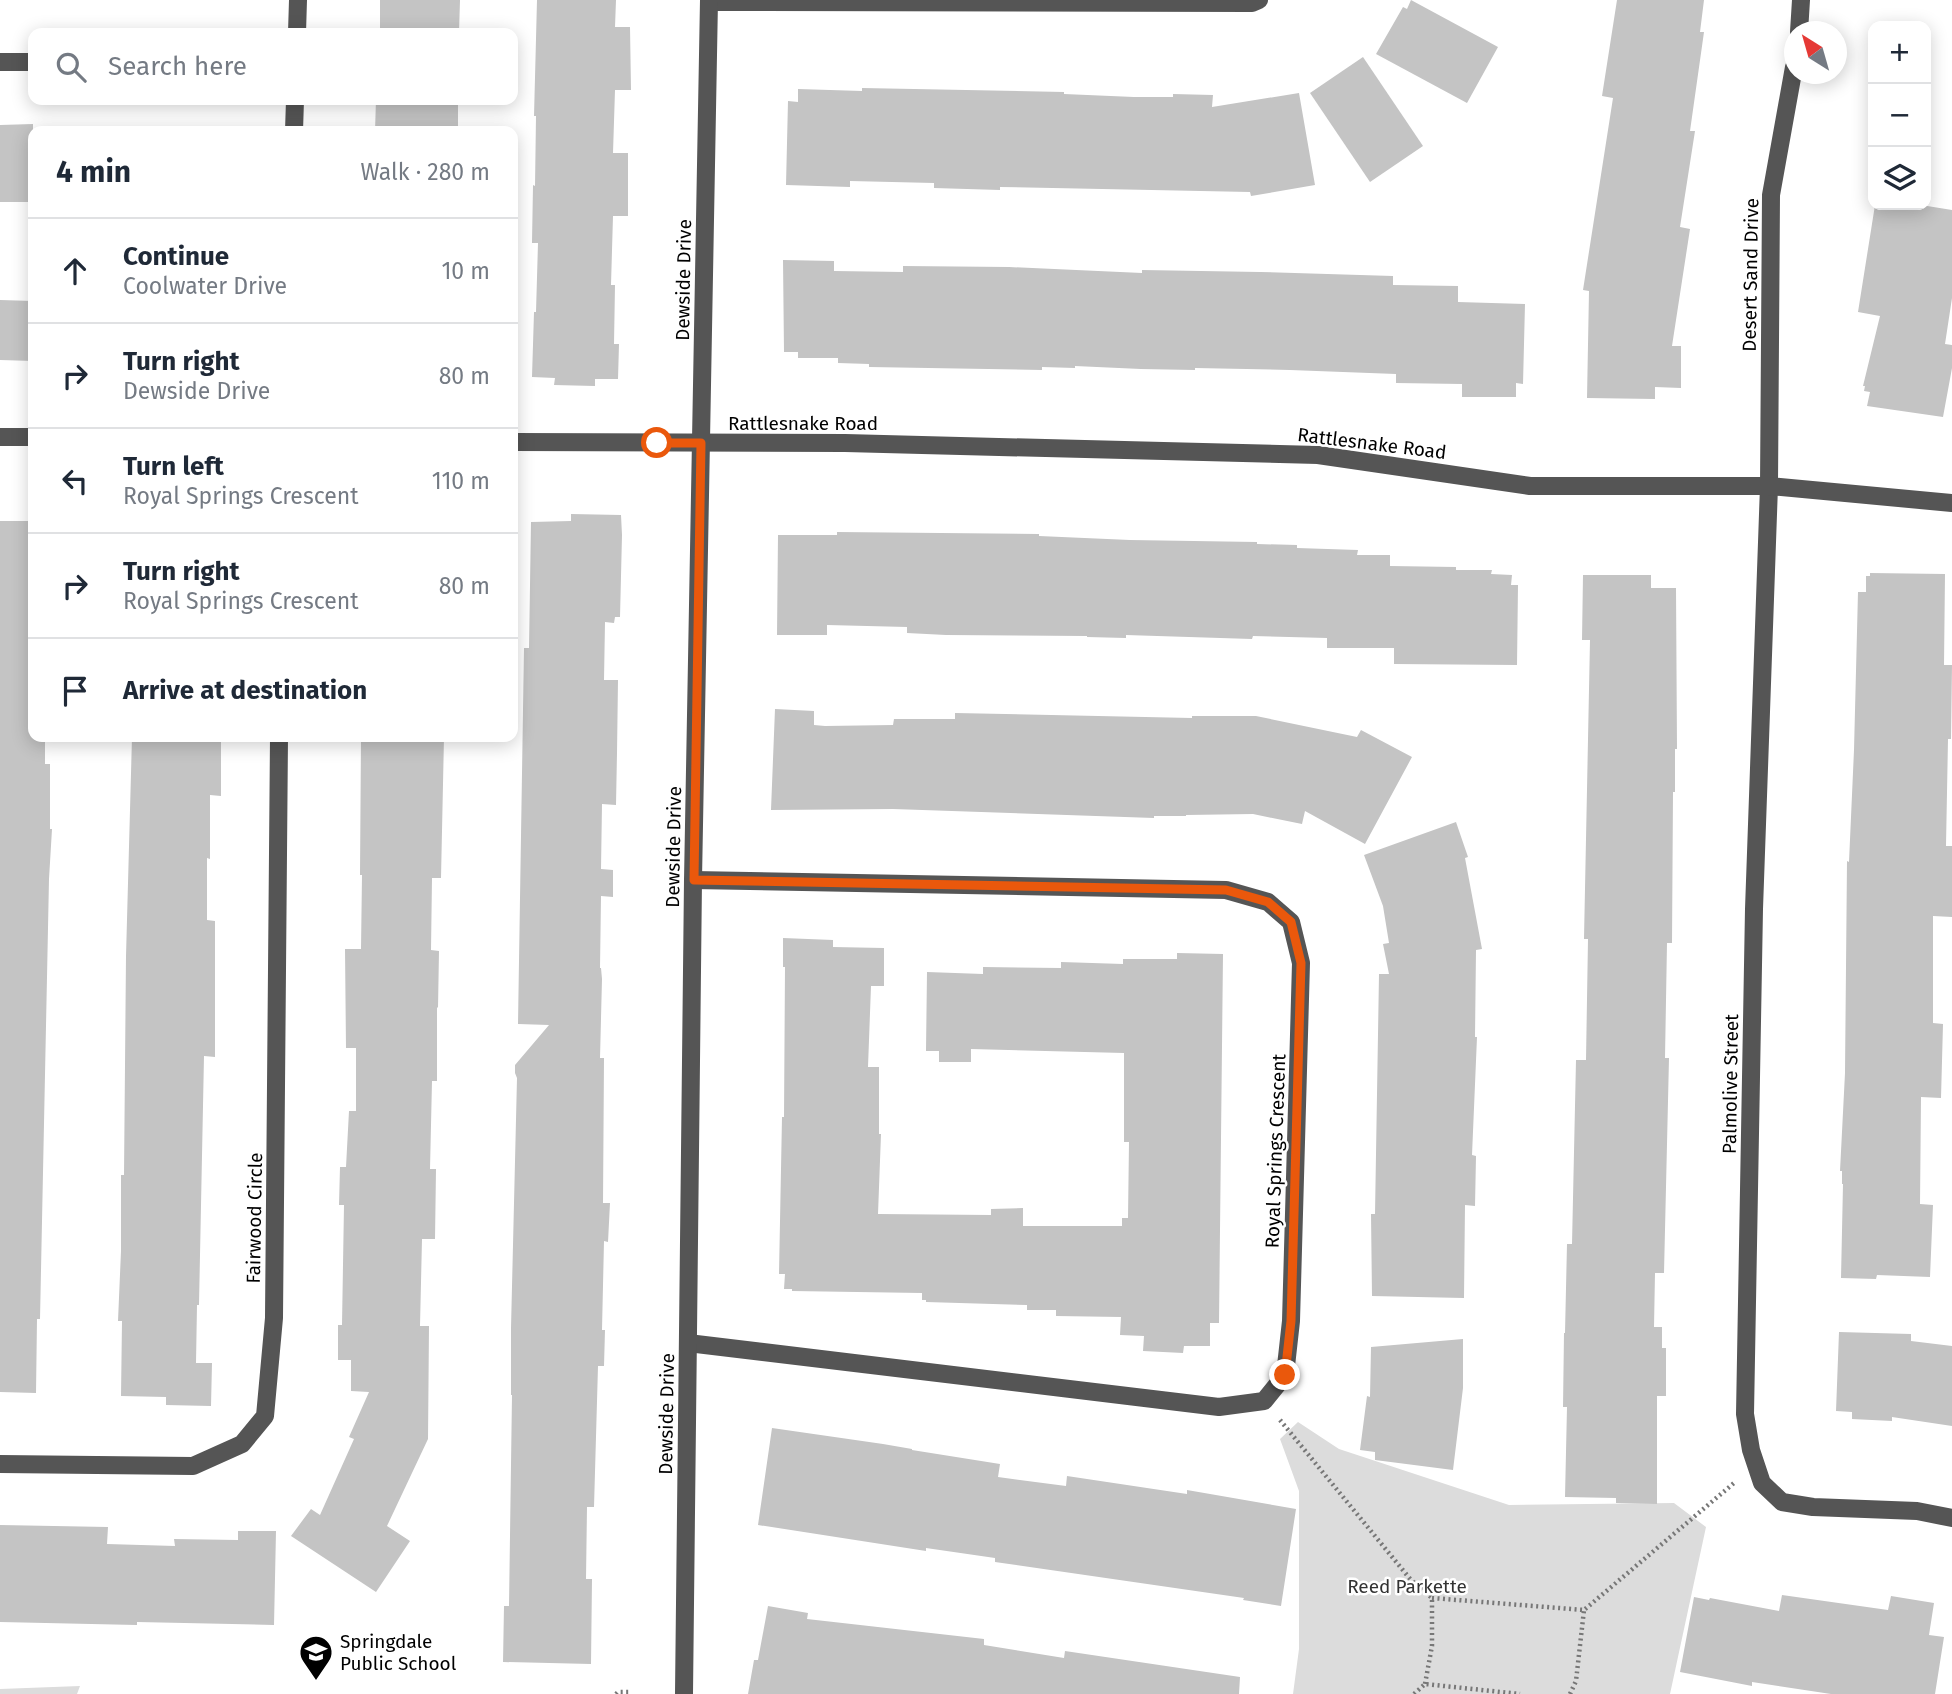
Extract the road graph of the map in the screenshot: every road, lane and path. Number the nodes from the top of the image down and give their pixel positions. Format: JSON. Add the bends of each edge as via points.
{"nodes":[{"id":1,"x":298,"y":0,"type":"edge"},
{"id":2,"x":1259,"y":0,"type":"edge"},
{"id":3,"x":1801,"y":0,"type":"edge"},
{"id":4,"x":709,"y":1,"type":"edge"},
{"id":5,"x":1800,"y":21,"type":"edge"},
{"id":6,"x":297,"y":28,"type":"edge"},
{"id":7,"x":0,"y":62,"type":"edge"},
{"id":8,"x":28,"y":62,"type":"edge"},
{"id":9,"x":1791,"y":84,"type":"edge"},
{"id":10,"x":295,"y":105,"type":"edge"},
{"id":11,"x":294,"y":126,"type":"edge"},
{"id":12,"x":0,"y":436,"type":"edge"},
{"id":13,"x":28,"y":437,"type":"edge"},
{"id":14,"x":518,"y":442,"type":"edge"},
{"id":15,"x":701,"y":443,"type":"junction"},
{"id":16,"x":1769,"y":486,"type":"junction"},
{"id":17,"x":1952,"y":503,"type":"edge"},
{"id":18,"x":279,"y":742,"type":"edge"},
{"id":19,"x":694,"y":880,"type":"junction"},
{"id":20,"x":688,"y":1343,"type":"junction"},
{"id":21,"x":1264,"y":1401,"type":"junction"},
{"id":22,"x":0,"y":1464,"type":"edge"},
{"id":23,"x":1756,"y":1465,"type":"junction"},
{"id":24,"x":1952,"y":1518,"type":"edge"},
{"id":25,"x":1432,"y":1598,"type":"junction"},
{"id":26,"x":1584,"y":1610,"type":"junction"},
{"id":27,"x":1424,"y":1684,"type":"junction"},
{"id":28,"x":631,"y":1692,"type":"edge"},
{"id":29,"x":616,"y":1694,"type":"edge"},
{"id":30,"x":684,"y":1694,"type":"edge"},
{"id":31,"x":1414,"y":1694,"type":"edge"},
{"id":32,"x":1520,"y":1694,"type":"edge"},
{"id":33,"x":1570,"y":1694,"type":"edge"}],
"edges":[{"from":1,"to":6,"type":"street"},
{"from":2,"to":4,"type":"street"},
{"from":3,"to":5,"type":"street"},
{"from":4,"to":15,"type":"street","name":"Dewside Drive"},
{"from":7,"to":8,"type":"street"},
{"from":9,"to":16,"type":"street","name":"Desert Sand Drive","via":[[1772,195]]},
{"from":10,"to":11,"type":"street"},
{"from":12,"to":13,"type":"street"},
{"from":14,"to":15,"type":"street","name":"Rattlesnake Road"},
{"from":15,"to":16,"type":"street","name":"Rattlesnake Road","via":[[1318,454],[1530,486]]},
{"from":15,"to":19,"type":"street","name":"Dewside Drive"},
{"from":16,"to":17,"type":"street","name":"Rattlesnake Road"},
{"from":16,"to":23,"type":"street","name":"Palmolive Street","via":[[1754,909],[1745,1401]]},
{"from":18,"to":22,"type":"street","name":"Fairwood Circle","via":[[274,1318],[265,1416],[242,1444],[193,1466]]},
{"from":19,"to":20,"type":"street","name":"Dewside Drive"},
{"from":19,"to":21,"type":"street","name":"Royal Springs Crescent","via":[[1226,890],[1268,902],[1291,922],[1301,963],[1291,1321],[1285,1375]]},
{"from":20,"to":21,"type":"street","via":[[1219,1407]]},
{"from":20,"to":30,"type":"street","name":"Dewside Drive"},
{"from":21,"to":25,"type":"path","via":[[1410,1580]]},
{"from":23,"to":24,"type":"street","name":"Palmolive Street","via":[[1762,1483],[1782,1502],[1917,1511]]},
{"from":23,"to":26,"type":"path"},
{"from":25,"to":26,"type":"path"},
{"from":25,"to":27,"type":"path","via":[[1432,1646]]},
{"from":26,"to":33,"type":"path","via":[[1576,1681]]},
{"from":27,"to":31,"type":"path"},
{"from":27,"to":32,"type":"path"},
{"from":28,"to":29,"type":"path"}]}
